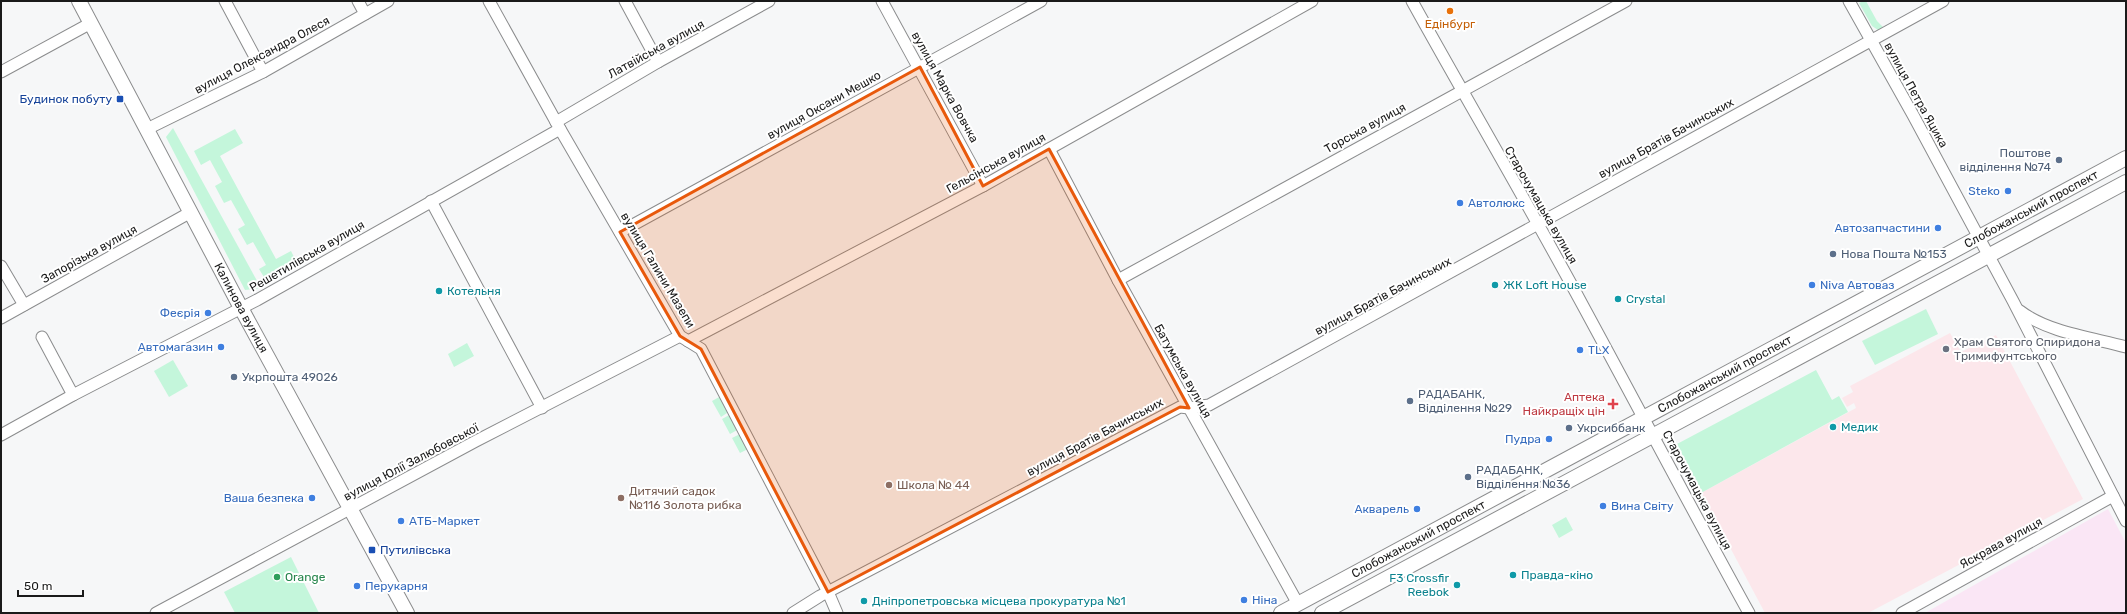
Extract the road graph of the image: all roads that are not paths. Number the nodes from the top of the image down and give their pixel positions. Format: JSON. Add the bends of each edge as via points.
{"nodes":[{"id":1,"x":79,"y":1,"type":"edge"},
{"id":2,"x":225,"y":1,"type":"edge"},
{"id":3,"x":358,"y":1,"type":"edge"},
{"id":4,"x":388,"y":1,"type":"edge"},
{"id":5,"x":489,"y":1,"type":"edge"},
{"id":6,"x":625,"y":1,"type":"edge"},
{"id":7,"x":882,"y":1,"type":"edge"},
{"id":8,"x":1041,"y":1,"type":"edge"},
{"id":9,"x":1312,"y":1,"type":"edge"},
{"id":10,"x":1412,"y":1,"type":"edge"},
{"id":11,"x":1626,"y":1,"type":"edge"},
{"id":12,"x":1849,"y":1,"type":"edge"},
{"id":13,"x":1943,"y":1,"type":"edge"},
{"id":14,"x":761,"y":3,"type":"edge"},
{"id":15,"x":365,"y":14,"type":"junction"},
{"id":16,"x":91,"y":23,"type":"junction"},
{"id":17,"x":1872,"y":40,"type":"junction"},
{"id":18,"x":658,"y":62,"type":"junction"},
{"id":19,"x":920,"y":67,"type":"junction"},
{"id":20,"x":1,"y":72,"type":"edge"},
{"id":21,"x":263,"y":72,"type":"junction"},
{"id":22,"x":1461,"y":90,"type":"junction"},
{"id":23,"x":558,"y":126,"type":"junction"},
{"id":24,"x":147,"y":129,"type":"junction"},
{"id":25,"x":1049,"y":149,"type":"junction"},
{"id":26,"x":2126,"y":158,"type":"edge"},
{"id":27,"x":2126,"y":182,"type":"edge"},
{"id":28,"x":983,"y":186,"type":"junction"},
{"id":29,"x":431,"y":201,"type":"junction"},
{"id":30,"x":191,"y":212,"type":"junction"},
{"id":31,"x":1537,"y":224,"type":"junction"},
{"id":32,"x":620,"y":232,"type":"junction"},
{"id":33,"x":1979,"y":239,"type":"junction"},
{"id":34,"x":1988,"y":255,"type":"junction"},
{"id":35,"x":1,"y":266,"type":"edge"},
{"id":36,"x":1118,"y":280,"type":"junction"},
{"id":37,"x":24,"y":305,"type":"junction"},
{"id":38,"x":242,"y":308,"type":"junction"},
{"id":39,"x":2016,"y":308,"type":"junction"},
{"id":40,"x":1,"y":318,"type":"edge"},
{"id":41,"x":42,"y":337,"type":"dead end"},
{"id":42,"x":684,"y":338,"type":"junction"},
{"id":43,"x":2126,"y":347,"type":"edge"},
{"id":44,"x":73,"y":395,"type":"junction"},
{"id":45,"x":542,"y":408,"type":"junction"},
{"id":46,"x":1189,"y":408,"type":"junction"},
{"id":47,"x":1644,"y":417,"type":"junction"},
{"id":48,"x":1653,"y":434,"type":"junction"},
{"id":49,"x":1,"y":435,"type":"edge"},
{"id":50,"x":2112,"y":496,"type":"junction"},
{"id":51,"x":350,"y":509,"type":"junction"},
{"id":52,"x":2126,"y":521,"type":"edge"},
{"id":53,"x":828,"y":592,"type":"junction"},
{"id":54,"x":1298,"y":604,"type":"junction"},
{"id":55,"x":156,"y":613,"type":"edge"},
{"id":56,"x":406,"y":613,"type":"edge"},
{"id":57,"x":793,"y":613,"type":"edge"},
{"id":58,"x":837,"y":613,"type":"edge"},
{"id":59,"x":1281,"y":613,"type":"edge"},
{"id":60,"x":1322,"y":613,"type":"edge"},
{"id":61,"x":1748,"y":613,"type":"edge"},
{"id":62,"x":1902,"y":613,"type":"edge"}],
"edges":[{"from":1,"to":16,"type":"main road","name":"Калинова вулиця"},
{"from":2,"to":21,"type":"street"},
{"from":3,"to":15,"type":"street"},
{"from":4,"to":15,"type":"street","name":"вулиця Олександра Олеся"},
{"from":5,"to":23,"type":"street","name":"вулиця Галини Мазепи"},
{"from":6,"to":18,"type":"street"},
{"from":7,"to":19,"type":"street","name":"вулиця Марка Вовчка"},
{"from":8,"to":19,"type":"street","name":"вулиця Оксани Мешко"},
{"from":9,"to":25,"type":"street","name":"Гельсінська вулиця"},
{"from":10,"to":22,"type":"street","name":"Старочумацька вулиця"},
{"from":11,"to":22,"type":"street","name":"Торська вулиця"},
{"from":12,"to":17,"type":"street","name":"вулиця Петра Яцика"},
{"from":13,"to":17,"type":"street","name":"вулиця Братів Бачинських"},
{"from":14,"to":18,"type":"street","name":"Латвійська вулиця"},
{"from":15,"to":21,"type":"street","name":"вулиця Олександра Олеся"},
{"from":16,"to":20,"type":"street"},
{"from":16,"to":24,"type":"main road","name":"Калинова вулиця"},
{"from":17,"to":31,"type":"street","name":"вулиця Братів Бачинських"},
{"from":17,"to":33,"type":"street","name":"вулиця Петра Яцика"},
{"from":18,"to":23,"type":"street","name":"Латвійська вулиця"},
{"from":19,"to":28,"type":"street","name":"вулиця Марка Вовчка"},
{"from":19,"to":32,"type":"street","name":"вулиця Оксани Мешко"},
{"from":21,"to":24,"type":"street","name":"вулиця Олександра Олеся"},
{"from":22,"to":31,"type":"street","name":"Старочумацька вулиця"},
{"from":22,"to":36,"type":"street","name":"Торська вулиця"},
{"from":23,"to":29,"type":"street","name":"Решетилівська вулиця"},
{"from":23,"to":32,"type":"street","name":"вулиця Галини Мазепи"},
{"from":24,"to":30,"type":"main road","name":"Калинова вулиця"},
{"from":25,"to":28,"type":"street","name":"Гельсінська вулиця"},
{"from":25,"to":36,"type":"street","name":"Батумська вулиця"},
{"from":26,"to":33,"type":"main road","name":"Слобожанський проспект"},
{"from":27,"to":34,"type":"main road","name":"Слобожанський проспект"},
{"from":28,"to":42,"type":"street","name":"Гельсінська вулиця"},
{"from":29,"to":38,"type":"street","name":"Решетилівська вулиця"},
{"from":29,"to":45,"type":"street"},
{"from":30,"to":37,"type":"street","name":"Запорізька вулиця"},
{"from":30,"to":38,"type":"main road","name":"Калинова вулиця"},
{"from":31,"to":46,"type":"street","name":"вулиця Братів Бачинських","via":[[1459,270],[1210,405]]},
{"from":31,"to":47,"type":"street","name":"Старочумацька вулиця"},
{"from":32,"to":42,"type":"street","name":"вулиця Галини Мазепи"},
{"from":33,"to":34,"type":"street","name":"вулиця Петра Яцика"},
{"from":33,"to":47,"type":"main road","name":"Слобожанський проспект"},
{"from":34,"to":39,"type":"street","name":"вулиця Петра Яцика"},
{"from":34,"to":48,"type":"main road","name":"Слобожанський проспект"},
{"from":35,"to":37,"type":"street"},
{"from":36,"to":46,"type":"street","name":"Батумська вулиця"},
{"from":37,"to":40,"type":"street","name":"Запорізька вулиця"},
{"from":38,"to":44,"type":"street","name":"Решетилівська вулиця"},
{"from":38,"to":51,"type":"main road","name":"Калинова вулиця"},
{"from":39,"to":43,"type":"street","via":[[2032,320]]},
{"from":39,"to":50,"type":"street","name":"вулиця Петра Яцика"},
{"from":41,"to":44,"type":"street"},
{"from":42,"to":45,"type":"street","name":"вулиця Юлії Залюбовської"},
{"from":42,"to":53,"type":"street","name":"вулиця Галини Мазепи","via":[[701,348]]},
{"from":44,"to":49,"type":"street","name":"Решетилівська вулиця"},
{"from":45,"to":51,"type":"street","name":"вулиця Юлії Залюбовської"},
{"from":46,"to":53,"type":"street","name":"вулиця Братів Бачинських","via":[[1180,407]]},
{"from":46,"to":54,"type":"street","name":"Батумська вулиця"},
{"from":47,"to":48,"type":"street","name":"Старочумацька вулиця"},
{"from":47,"to":54,"type":"main road","name":"Слобожанський проспект"},
{"from":48,"to":60,"type":"main road","name":"Слобожанський проспект"},
{"from":48,"to":61,"type":"street","name":"Старочумацька вулиця","via":[[1660,452]]},
{"from":50,"to":52,"type":"street","name":"вулиця Петра Яцика"},
{"from":50,"to":62,"type":"street","name":"Яскрава вулиця"},
{"from":51,"to":55,"type":"street","name":"вулиця Юлії Залюбовської"},
{"from":51,"to":56,"type":"main road","name":"Калинова вулиця"},
{"from":53,"to":57,"type":"street","name":"вулиця Братів Бачинських"},
{"from":53,"to":58,"type":"street","name":"вулиця Галини Мазепи"},
{"from":54,"to":59,"type":"main road","name":"Слобожанський проспект"}]}
